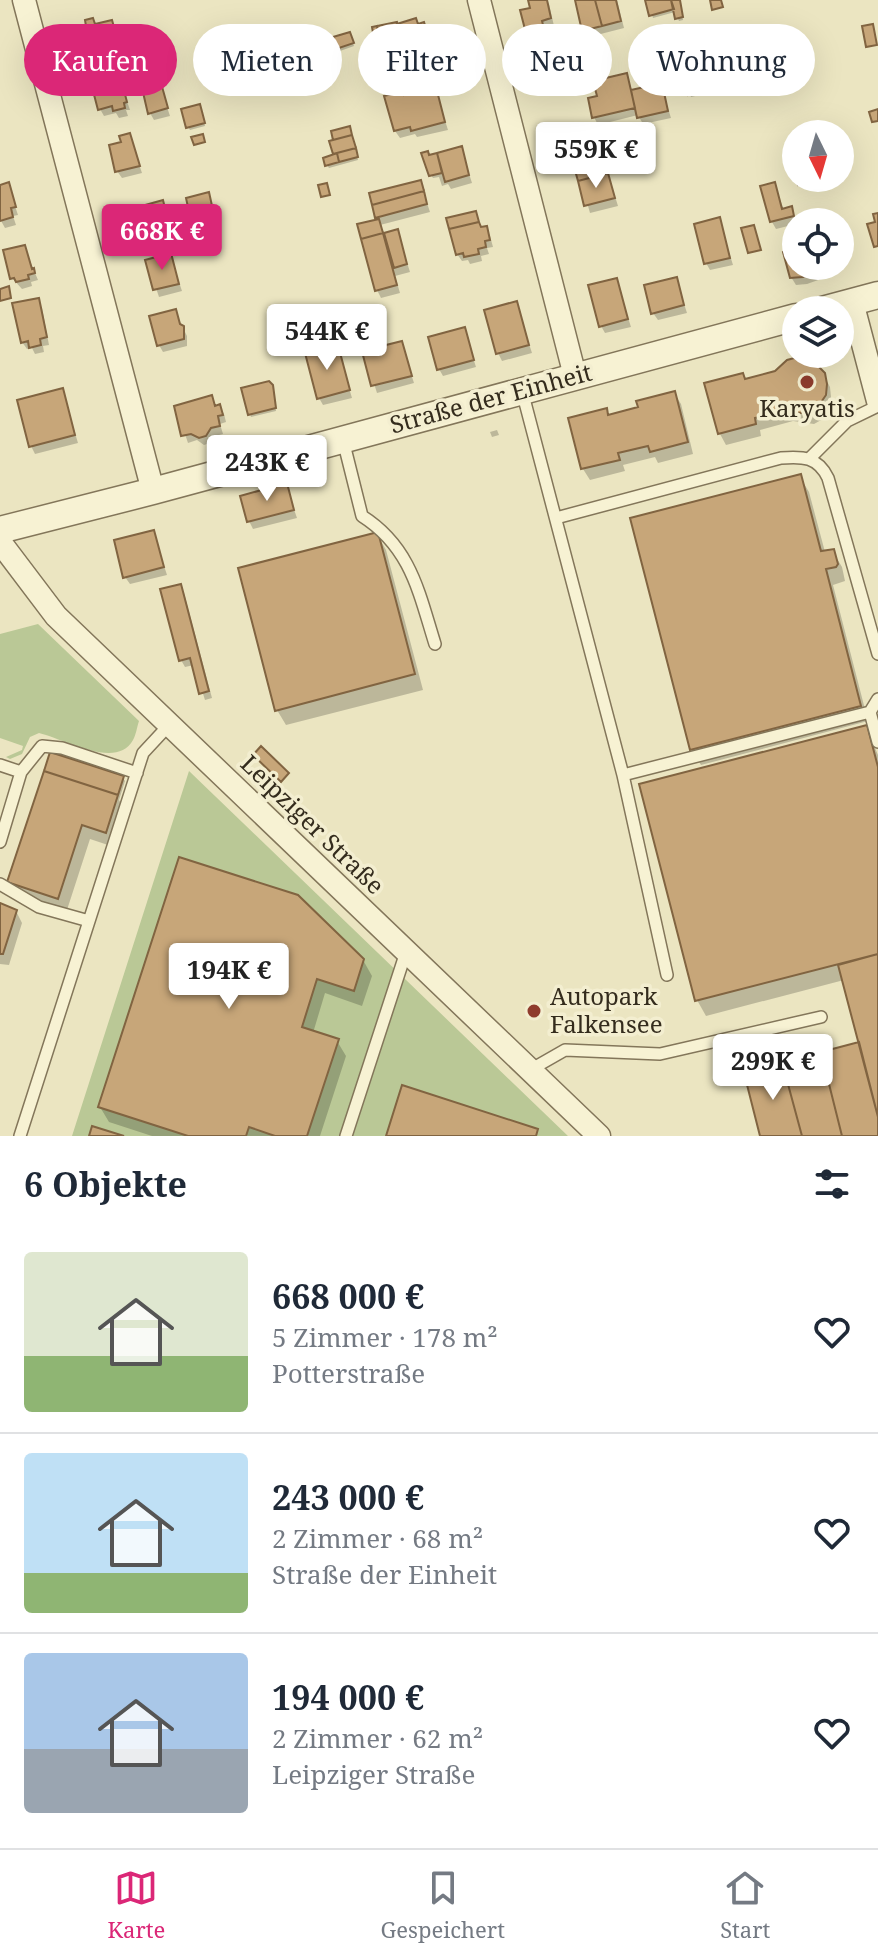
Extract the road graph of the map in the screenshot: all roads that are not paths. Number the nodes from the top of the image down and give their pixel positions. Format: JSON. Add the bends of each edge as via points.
{"nodes":[{"id":1,"x":24,"y":0,"type":"edge"},
{"id":2,"x":479,"y":0,"type":"edge"},
{"id":3,"x":878,"y":295,"type":"edge"},
{"id":4,"x":854,"y":301,"type":"edge"},
{"id":5,"x":854,"y":310,"type":"edge"},
{"id":6,"x":782,"y":321,"type":"edge"},
{"id":7,"x":575,"y":376,"type":"junction"},
{"id":8,"x":522,"y":391,"type":"junction"},
{"id":9,"x":878,"y":404,"type":"edge"},
{"id":10,"x":343,"y":439,"type":"junction"},
{"id":11,"x":810,"y":458,"type":"junction"},
{"id":12,"x":153,"y":491,"type":"junction"},
{"id":13,"x":556,"y":518,"type":"junction"},
{"id":14,"x":0,"y":530,"type":"edge"},
{"id":15,"x":0,"y":542,"type":"edge"},
{"id":16,"x":435,"y":644,"type":"dead end"},
{"id":17,"x":878,"y":654,"type":"edge"},
{"id":18,"x":878,"y":699,"type":"edge"},
{"id":19,"x":870,"y":712,"type":"junction"},
{"id":20,"x":169,"y":725,"type":"junction"},
{"id":21,"x":878,"y":742,"type":"edge"},
{"id":22,"x":0,"y":765,"type":"edge"},
{"id":23,"x":21,"y":772,"type":"junction"},
{"id":24,"x":137,"y":773,"type":"junction"},
{"id":25,"x":623,"y":775,"type":"junction"},
{"id":26,"x":0,"y":842,"type":"edge"},
{"id":27,"x":0,"y":884,"type":"edge"},
{"id":28,"x":89,"y":921,"type":"junction"},
{"id":29,"x":406,"y":952,"type":"junction"},
{"id":30,"x":667,"y":975,"type":"dead end"},
{"id":31,"x":821,"y":1017,"type":"dead end"},
{"id":32,"x":530,"y":1070,"type":"junction"},
{"id":33,"x":20,"y":1136,"type":"edge"},
{"id":34,"x":346,"y":1136,"type":"edge"},
{"id":35,"x":599,"y":1136,"type":"edge"}],
"edges":[{"from":1,"to":12,"type":"street"},
{"from":2,"to":7,"type":"street"},
{"from":3,"to":4,"type":"street"},
{"from":5,"to":9,"type":"street"},
{"from":6,"to":7,"type":"street","name":"Straße der Einheit"},
{"from":7,"to":8,"type":"street","name":"Straße der Einheit"},
{"from":8,"to":10,"type":"street","name":"Straße der Einheit"},
{"from":8,"to":13,"type":"lane"},
{"from":9,"to":11,"type":"lane","via":[[847,421]]},
{"from":10,"to":12,"type":"street","name":"Straße der Einheit"},
{"from":10,"to":16,"type":"lane","via":[[362,516],[381,528],[408,564]]},
{"from":11,"to":13,"type":"lane","via":[[781,458]]},
{"from":11,"to":17,"type":"lane","via":[[828,478]]},
{"from":12,"to":14,"type":"street","name":"Straße der Einheit"},
{"from":13,"to":25,"type":"lane"},
{"from":15,"to":20,"type":"street","name":"Leipziger Straße","via":[[56,616]]},
{"from":18,"to":19,"type":"lane"},
{"from":19,"to":21,"type":"lane"},
{"from":19,"to":25,"type":"lane"},
{"from":20,"to":24,"type":"lane","via":[[143,753]]},
{"from":20,"to":29,"type":"street","name":"Leipziger Straße"},
{"from":22,"to":23,"type":"lane"},
{"from":23,"to":24,"type":"lane","via":[[42,746]]},
{"from":23,"to":26,"type":"lane"},
{"from":24,"to":28,"type":"lane"},
{"from":25,"to":30,"type":"lane"},
{"from":27,"to":28,"type":"lane","via":[[39,907]]},
{"from":28,"to":33,"type":"lane"},
{"from":29,"to":32,"type":"street","name":"Leipziger Straße"},
{"from":29,"to":34,"type":"lane"},
{"from":31,"to":32,"type":"lane","via":[[660,1054],[565,1050]]},
{"from":32,"to":35,"type":"street","name":"Leipziger Straße"}]}
